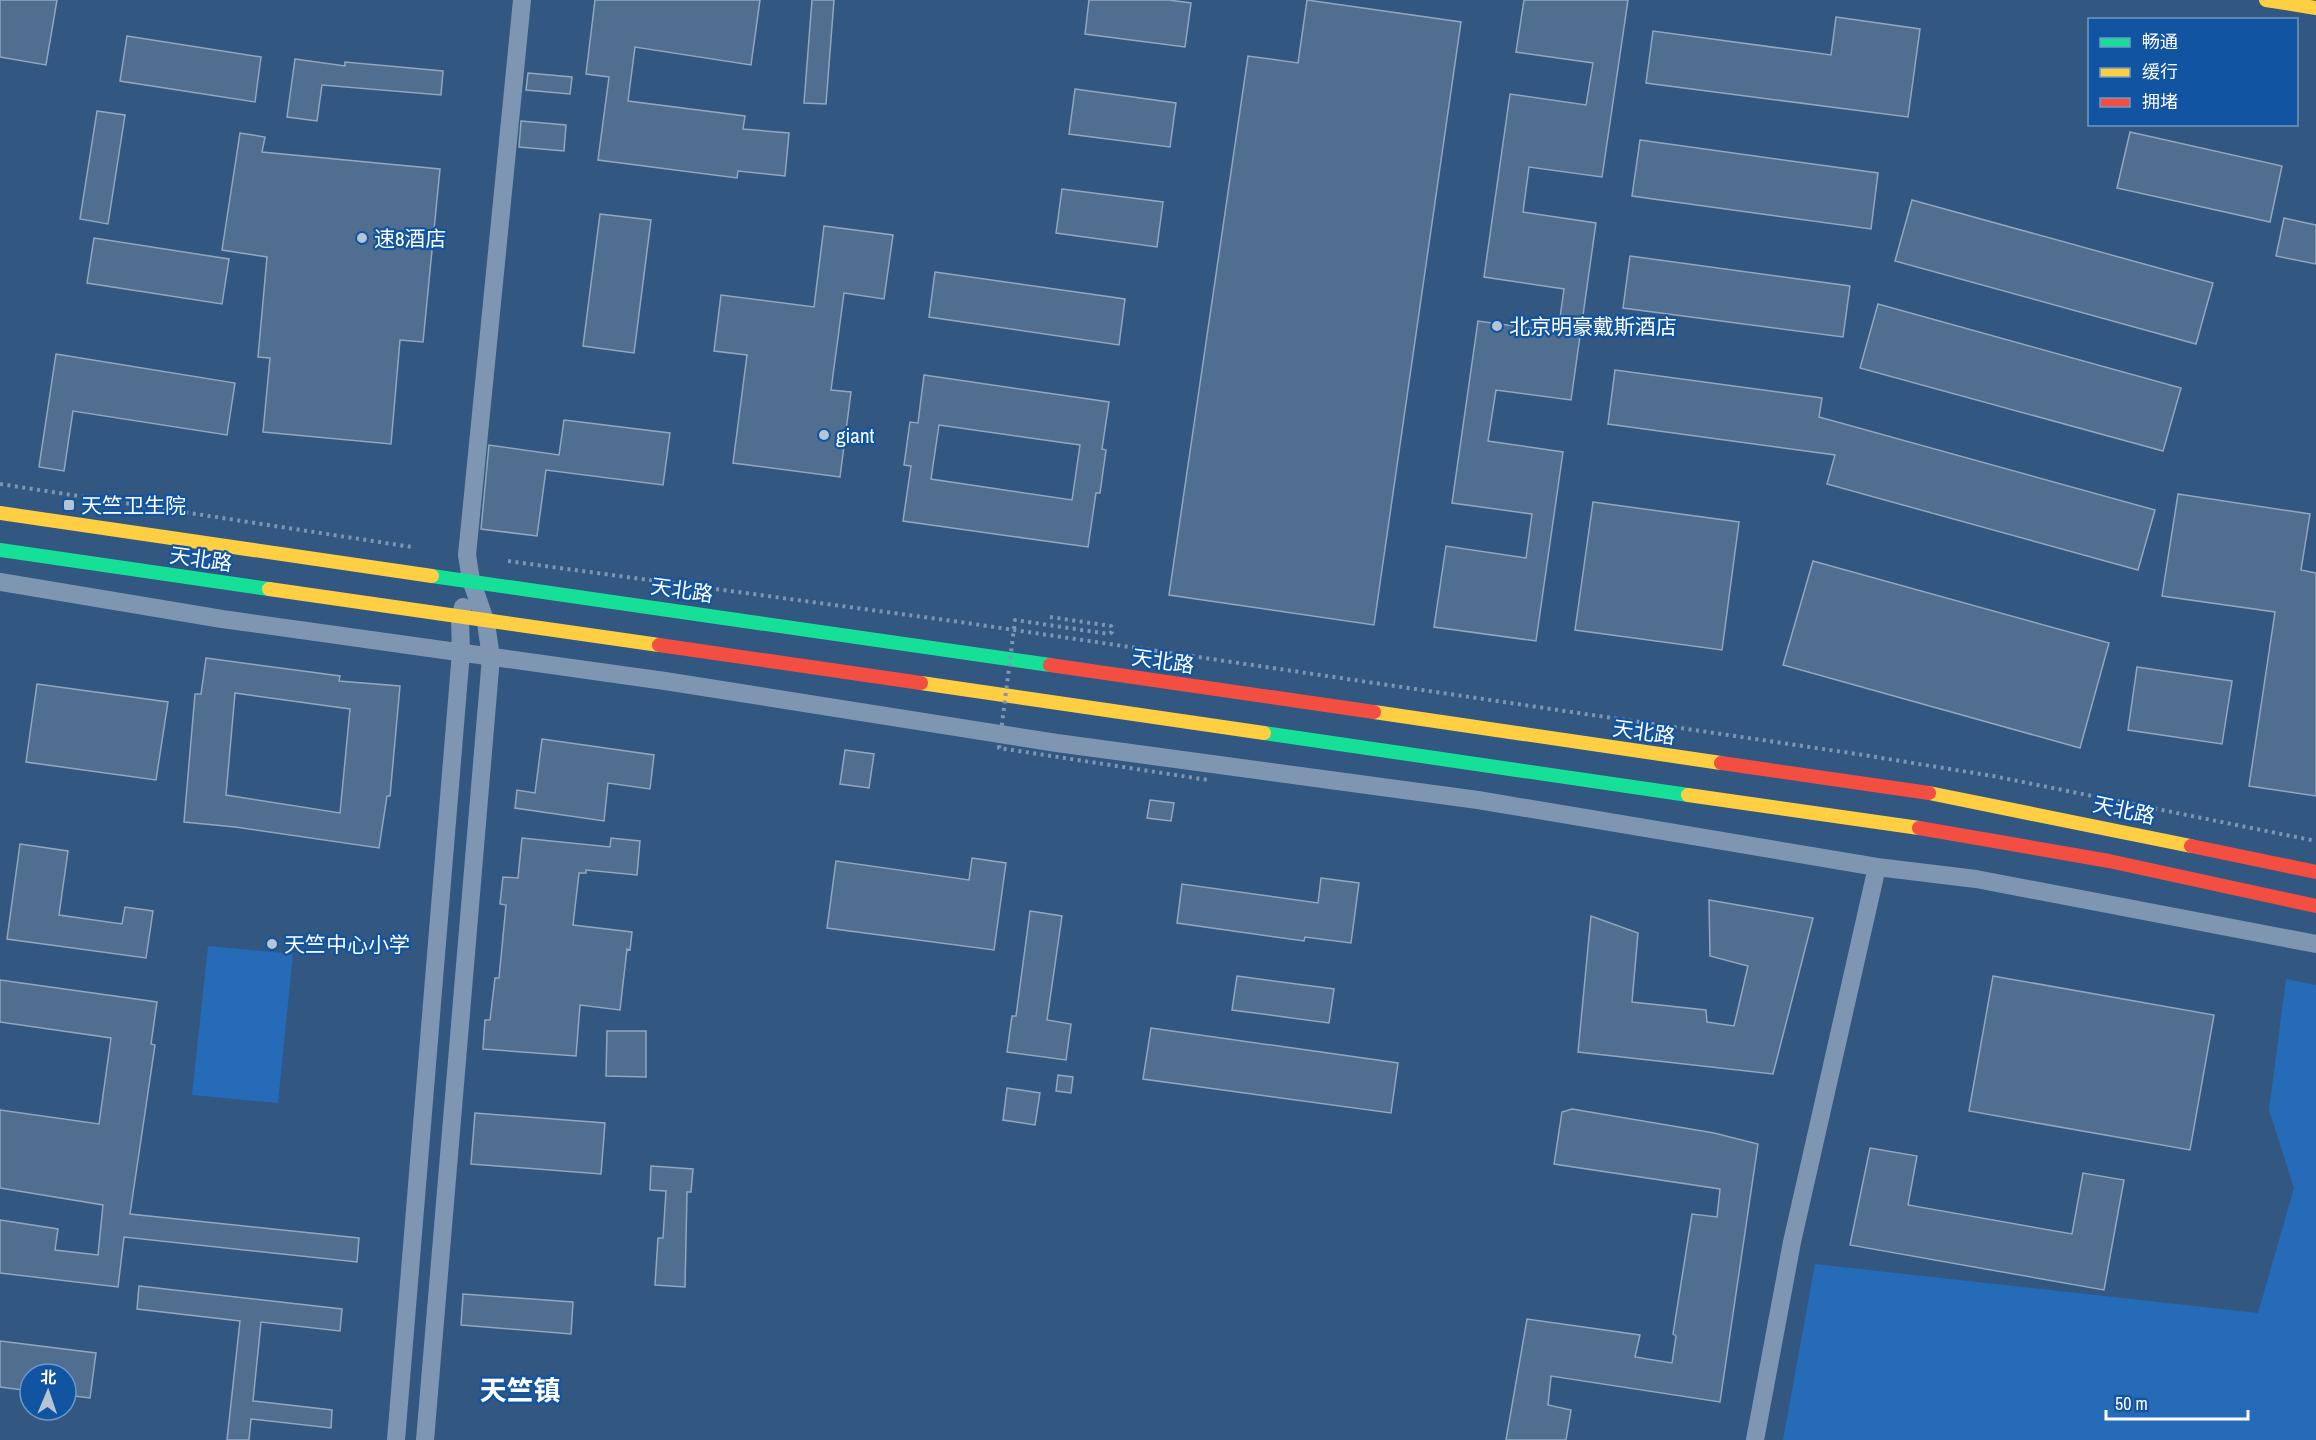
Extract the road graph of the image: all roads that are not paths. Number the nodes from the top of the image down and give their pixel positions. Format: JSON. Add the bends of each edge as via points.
{"nodes":[{"id":1,"x":522,"y":0,"type":"edge"},
{"id":2,"x":2265,"y":0,"type":"edge"},
{"id":3,"x":2316,"y":8,"type":"edge"},
{"id":4,"x":0,"y":513,"type":"edge"},
{"id":5,"x":0,"y":550,"type":"edge"},
{"id":6,"x":471,"y":580,"type":"junction"},
{"id":7,"x":1,"y":586,"type":"edge"},
{"id":8,"x":460,"y":618,"type":"junction"},
{"id":9,"x":486,"y":622,"type":"junction"},
{"id":10,"x":461,"y":652,"type":"junction"},
{"id":11,"x":491,"y":657,"type":"junction"},
{"id":12,"x":1878,"y":867,"type":"junction"},
{"id":13,"x":2316,"y":872,"type":"edge"},
{"id":14,"x":2316,"y":906,"type":"edge"},
{"id":15,"x":2316,"y":944,"type":"edge"},
{"id":16,"x":396,"y":1440,"type":"edge"},
{"id":17,"x":425,"y":1440,"type":"edge"},
{"id":18,"x":1755,"y":1440,"type":"edge"}],
"edges":[{"from":1,"to":6,"type":"street","via":[[467,555]]},
{"from":2,"to":3,"type":"main road"},
{"from":4,"to":6,"type":"main road","name":"天北路"},
{"from":5,"to":8,"type":"main road","name":"天北路"},
{"from":6,"to":8,"type":"street"},
{"from":6,"to":9,"type":"street"},
{"from":6,"to":13,"type":"main road","name":"天北路","via":[[1930,793]]},
{"from":7,"to":10,"type":"street"},
{"from":8,"to":9,"type":"main road","name":"天北路"},
{"from":8,"to":10,"type":"street"},
{"from":9,"to":11,"type":"street"},
{"from":9,"to":14,"type":"main road","name":"天北路","via":[[1926,829],[2109,861]]},
{"from":10,"to":11,"type":"street"},
{"from":10,"to":16,"type":"street"},
{"from":11,"to":12,"type":"street","via":[[1057,743],[1478,800]]},
{"from":11,"to":17,"type":"street"},
{"from":12,"to":15,"type":"street","via":[[1976,879]]},
{"from":12,"to":18,"type":"street","via":[[1792,1242]]}]}
